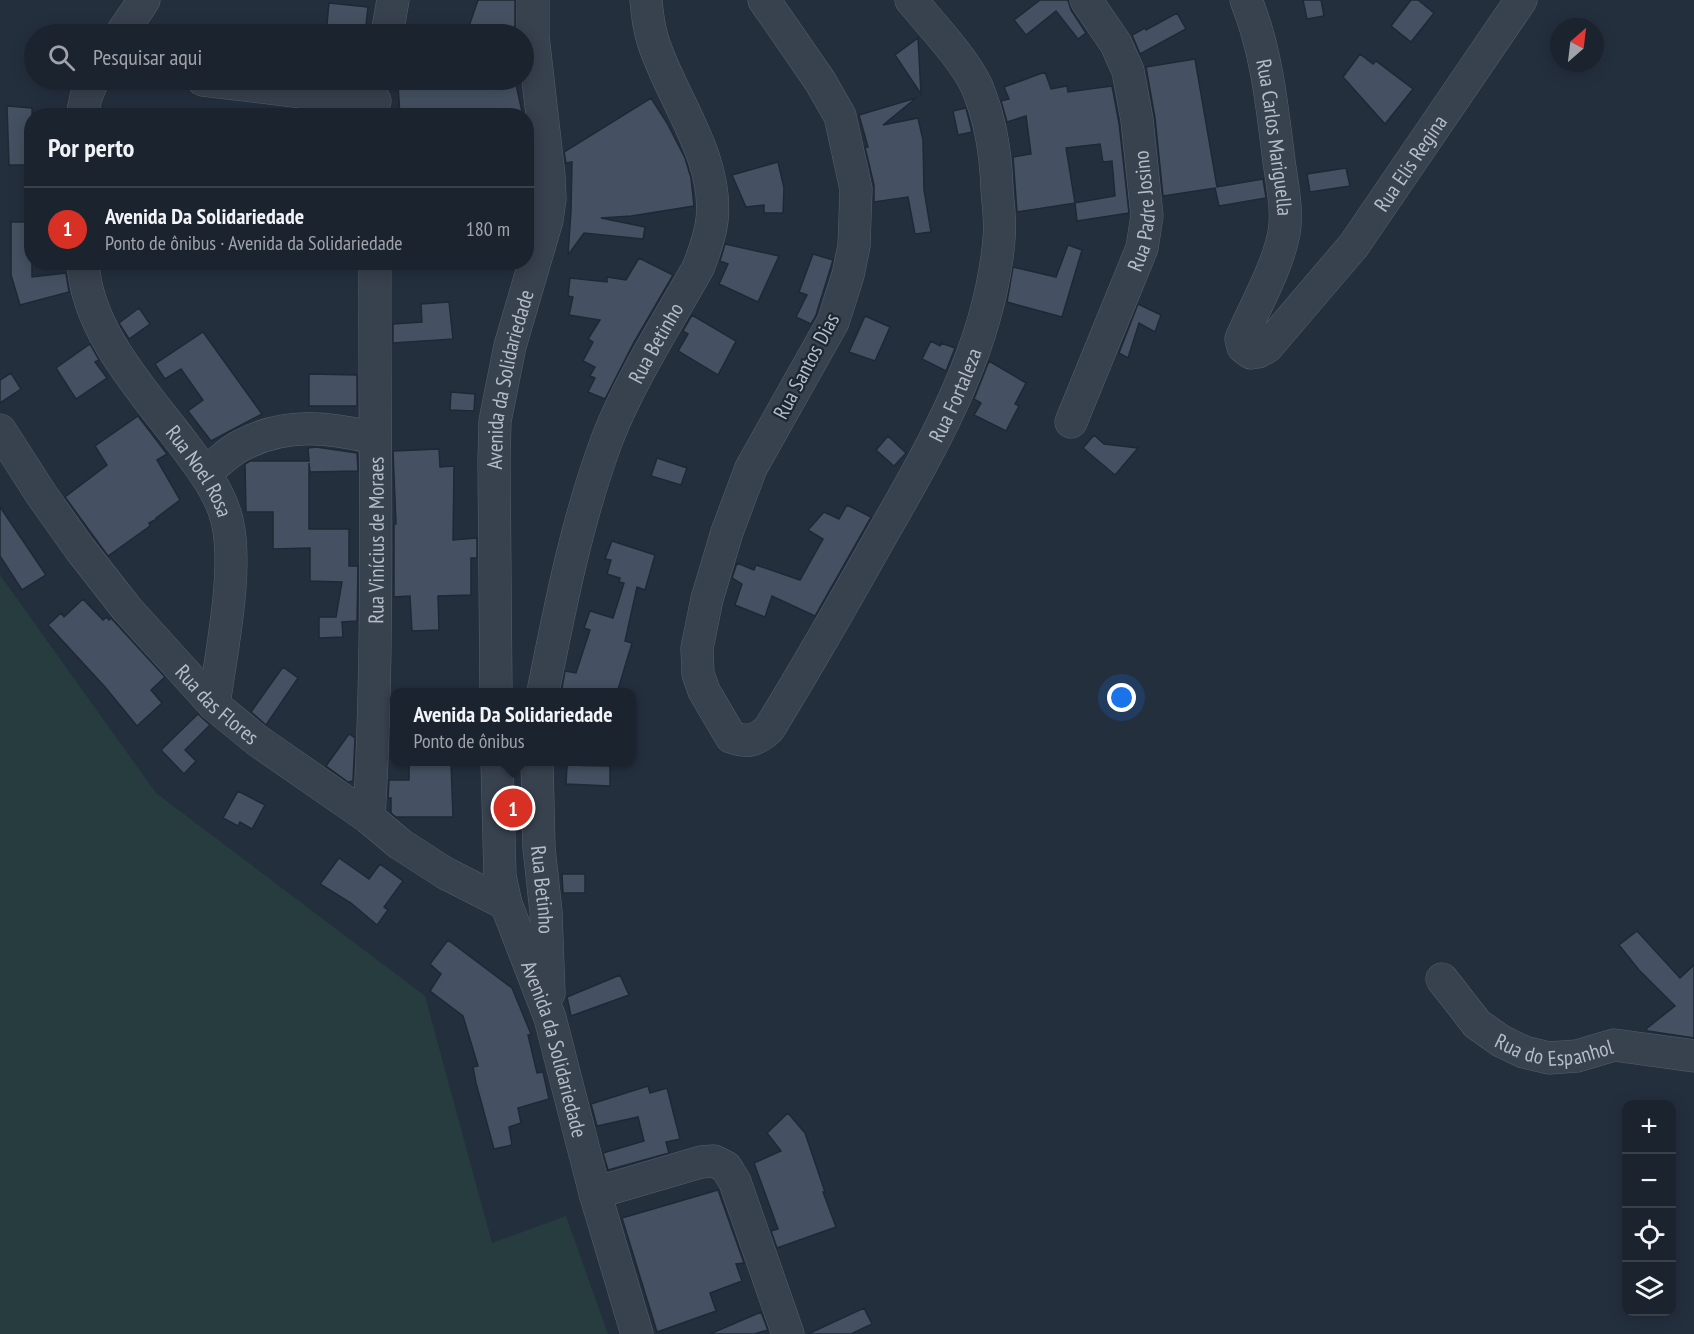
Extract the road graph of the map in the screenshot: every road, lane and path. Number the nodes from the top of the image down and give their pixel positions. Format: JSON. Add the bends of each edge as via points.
{"nodes":[{"id":1,"x":144,"y":0,"type":"edge"},
{"id":2,"x":393,"y":0,"type":"edge"},
{"id":3,"x":533,"y":0,"type":"edge"},
{"id":4,"x":646,"y":0,"type":"edge"},
{"id":5,"x":764,"y":0,"type":"edge"},
{"id":6,"x":911,"y":0,"type":"edge"},
{"id":7,"x":1086,"y":0,"type":"edge"},
{"id":8,"x":1246,"y":0,"type":"edge"},
{"id":9,"x":1521,"y":0,"type":"edge"},
{"id":10,"x":128,"y":24,"type":"edge"},
{"id":11,"x":389,"y":24,"type":"edge"},
{"id":12,"x":533,"y":24,"type":"edge"},
{"id":13,"x":534,"y":45,"type":"edge"},
{"id":14,"x":89,"y":90,"type":"edge"},
{"id":15,"x":294,"y":90,"type":"edge"},
{"id":16,"x":376,"y":99,"type":"edge"},
{"id":17,"x":84,"y":108,"type":"edge"},
{"id":18,"x":534,"y":264,"type":"edge"},
{"id":19,"x":83,"y":270,"type":"edge"},
{"id":20,"x":375,"y":270,"type":"edge"},
{"id":21,"x":532,"y":270,"type":"edge"},
{"id":22,"x":1292,"y":319,"type":"joint"},
{"id":23,"x":1071,"y":422,"type":"dead end"},
{"id":24,"x":0,"y":430,"type":"edge"},
{"id":25,"x":374,"y":438,"type":"junction"},
{"id":26,"x":205,"y":473,"type":"junction"},
{"id":27,"x":496,"y":688,"type":"edge"},
{"id":28,"x":544,"y":688,"type":"edge"},
{"id":29,"x":214,"y":705,"type":"junction"},
{"id":30,"x":731,"y":737,"type":"joint"},
{"id":31,"x":497,"y":766,"type":"edge"},
{"id":32,"x":537,"y":766,"type":"edge"},
{"id":33,"x":369,"y":818,"type":"junction"},
{"id":34,"x":506,"y":904,"type":"junction"},
{"id":35,"x":1442,"y":979,"type":"dead end"},
{"id":36,"x":549,"y":1018,"type":"junction"},
{"id":37,"x":1694,"y":1056,"type":"edge"},
{"id":38,"x":595,"y":1193,"type":"junction"},
{"id":39,"x":637,"y":1334,"type":"edge"},
{"id":40,"x":788,"y":1334,"type":"edge"}],
"edges":[{"from":1,"to":10,"type":"street"},
{"from":2,"to":11,"type":"street"},
{"from":3,"to":12,"type":"street","name":"Avenida da Solidariedade"},
{"from":4,"to":28,"type":"street","name":"Rua Betinho","via":[[653,41],[703,155],[712,194],[712,219],[698,268],[608,437],[582,517]]},
{"from":5,"to":30,"type":"street","name":"Rua Santos Dias","via":[[840,116],[856,189],[854,246],[833,322],[751,468],[707,599],[697,648],[698,674],[704,692]]},
{"from":6,"to":30,"type":"street","name":"Rua Fortaleza","via":[[976,86],[987,117],[996,168],[1000,237],[993,287],[963,380],[914,479],[815,652],[769,729],[759,738],[744,742]]},
{"from":7,"to":23,"type":"street","name":"Rua Padre Josino","via":[[1116,44],[1128,71],[1147,216],[1142,248]]},
{"from":8,"to":22,"type":"street","name":"Rua Carlos Mariguella","via":[[1257,27],[1270,85],[1285,231],[1241,339],[1243,347],[1251,353],[1267,347]]},
{"from":9,"to":22,"type":"street","name":"Rua Elis Regina","via":[[1354,245]]},
{"from":13,"to":18,"type":"street","name":"Avenida da Solidariedade","via":[[550,199]]},
{"from":14,"to":17,"type":"street"},
{"from":15,"to":16,"type":"street"},
{"from":19,"to":26,"type":"street","name":"Rua Noel Rosa","via":[[97,321],[130,373]]},
{"from":20,"to":25,"type":"street","name":"Rua Vinícius de Moraes"},
{"from":21,"to":27,"type":"street","name":"Avenida da Solidariedade","via":[[510,346],[495,421]]},
{"from":24,"to":29,"type":"street","name":"Rua das Flores","via":[[80,549],[127,609]]},
{"from":25,"to":26,"type":"street","via":[[335,429],[273,432],[241,445]]},
{"from":25,"to":33,"type":"street","name":"Rua Vinícius de Moraes","via":[[377,603]]},
{"from":26,"to":29,"type":"street","name":"Rua Noel Rosa","via":[[222,502],[232,549]]},
{"from":29,"to":33,"type":"street","name":"Rua das Flores","via":[[258,741]]},
{"from":31,"to":34,"type":"street","name":"Avenida da Solidariedade","via":[[500,876]]},
{"from":32,"to":36,"type":"street","name":"Rua Betinho"},
{"from":33,"to":34,"type":"street","name":"Rua das Flores","via":[[445,873]]},
{"from":34,"to":36,"type":"street","name":"Avenida da Solidariedade"},
{"from":35,"to":37,"type":"street","name":"Rua do Espanhol","via":[[1477,1024],[1524,1052],[1549,1058],[1577,1056],[1614,1045]]},
{"from":36,"to":38,"type":"street","name":"Avenida da Solidariedade"},
{"from":38,"to":39,"type":"street","name":"Avenida da Solidariedade"},
{"from":38,"to":40,"type":"street","via":[[701,1162],[714,1161],[726,1167],[743,1203]]}]}
